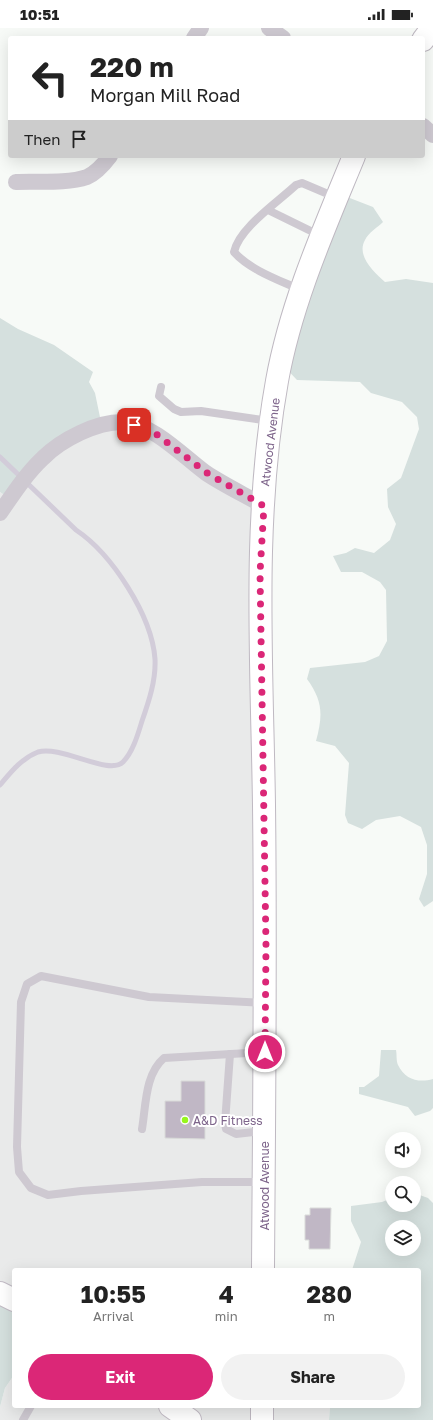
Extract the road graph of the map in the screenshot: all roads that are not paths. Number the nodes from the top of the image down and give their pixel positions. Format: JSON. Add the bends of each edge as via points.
{"nodes":[{"id":1,"x":269,"y":28,"type":"edge"},
{"id":2,"x":432,"y":28,"type":"edge"},
{"id":3,"x":280,"y":36,"type":"edge"},
{"id":4,"x":425,"y":37,"type":"edge"},
{"id":5,"x":425,"y":128,"type":"edge"},
{"id":6,"x":433,"y":135,"type":"edge"},
{"id":7,"x":108,"y":158,"type":"edge"},
{"id":8,"x":353,"y":158,"type":"edge"},
{"id":9,"x":16,"y":182,"type":"dead end"},
{"id":10,"x":337,"y":198,"type":"junction"},
{"id":11,"x":268,"y":210,"type":"junction"},
{"id":12,"x":322,"y":236,"type":"junction"},
{"id":13,"x":301,"y":291,"type":"junction"},
{"id":14,"x":161,"y":387,"type":"dead end"},
{"id":15,"x":271,"y":421,"type":"junction"},
{"id":16,"x":264,"y":506,"type":"junction"},
{"id":17,"x":0,"y":513,"type":"edge"},
{"id":18,"x":265,"y":1003,"type":"junction"},
{"id":19,"x":265,"y":1052,"type":"junction"},
{"id":20,"x":230,"y":1054,"type":"junction"},
{"id":21,"x":142,"y":1129,"type":"dead end"},
{"id":22,"x":264,"y":1131,"type":"junction"},
{"id":23,"x":263,"y":1182,"type":"junction"},
{"id":24,"x":263,"y":1268,"type":"edge"},
{"id":25,"x":0,"y":1293,"type":"edge"},
{"id":26,"x":12,"y":1299,"type":"edge"},
{"id":27,"x":30,"y":1408,"type":"edge"},
{"id":28,"x":173,"y":1408,"type":"edge"},
{"id":29,"x":262,"y":1408,"type":"edge"},
{"id":30,"x":23,"y":1420,"type":"edge"},
{"id":31,"x":190,"y":1420,"type":"edge"},
{"id":32,"x":262,"y":1420,"type":"edge"}],
"edges":[{"from":1,"to":3,"type":"street"},
{"from":2,"to":4,"type":"main road"},
{"from":5,"to":6,"type":"street"},
{"from":7,"to":9,"type":"street","via":[[87,177],[74,180]]},
{"from":8,"to":10,"type":"main road","name":"Atwood Avenue"},
{"from":10,"to":11,"type":"lane","via":[[302,183],[296,185]]},
{"from":10,"to":12,"type":"main road","name":"Atwood Avenue"},
{"from":11,"to":12,"type":"lane"},
{"from":11,"to":13,"type":"lane","via":[[244,234],[235,246],[234,252],[253,267]]},
{"from":12,"to":13,"type":"main road","name":"Atwood Avenue"},
{"from":13,"to":15,"type":"main road","name":"Atwood Avenue","via":[[278,379]]},
{"from":14,"to":15,"type":"lane","via":[[159,396],[182,412],[201,411]]},
{"from":15,"to":16,"type":"main road","name":"Atwood Avenue"},
{"from":16,"to":17,"type":"street","via":[[207,473],[156,434],[124,422],[95,427],[66,439],[43,457]]},
{"from":16,"to":18,"type":"main road","name":"Atwood Avenue","via":[[260,573]]},
{"from":18,"to":19,"type":"main road","name":"Atwood Avenue"},
{"from":18,"to":23,"type":"lane","via":[[149,997],[41,976],[27,984],[21,1002],[18,1147],[19,1172],[31,1188],[48,1195],[202,1182]]},
{"from":19,"to":20,"type":"lane"},
{"from":19,"to":22,"type":"main road","name":"Atwood Avenue"},
{"from":20,"to":21,"type":"lane","via":[[164,1058],[156,1065],[152,1074]]},
{"from":20,"to":22,"type":"lane","via":[[226,1129],[236,1134]]},
{"from":22,"to":23,"type":"main road","name":"Atwood Avenue"},
{"from":23,"to":24,"type":"main road","name":"Atwood Avenue"},
{"from":25,"to":26,"type":"main road"},
{"from":27,"to":30,"type":"lane"},
{"from":28,"to":31,"type":"main road"},
{"from":29,"to":32,"type":"main road"}]}
